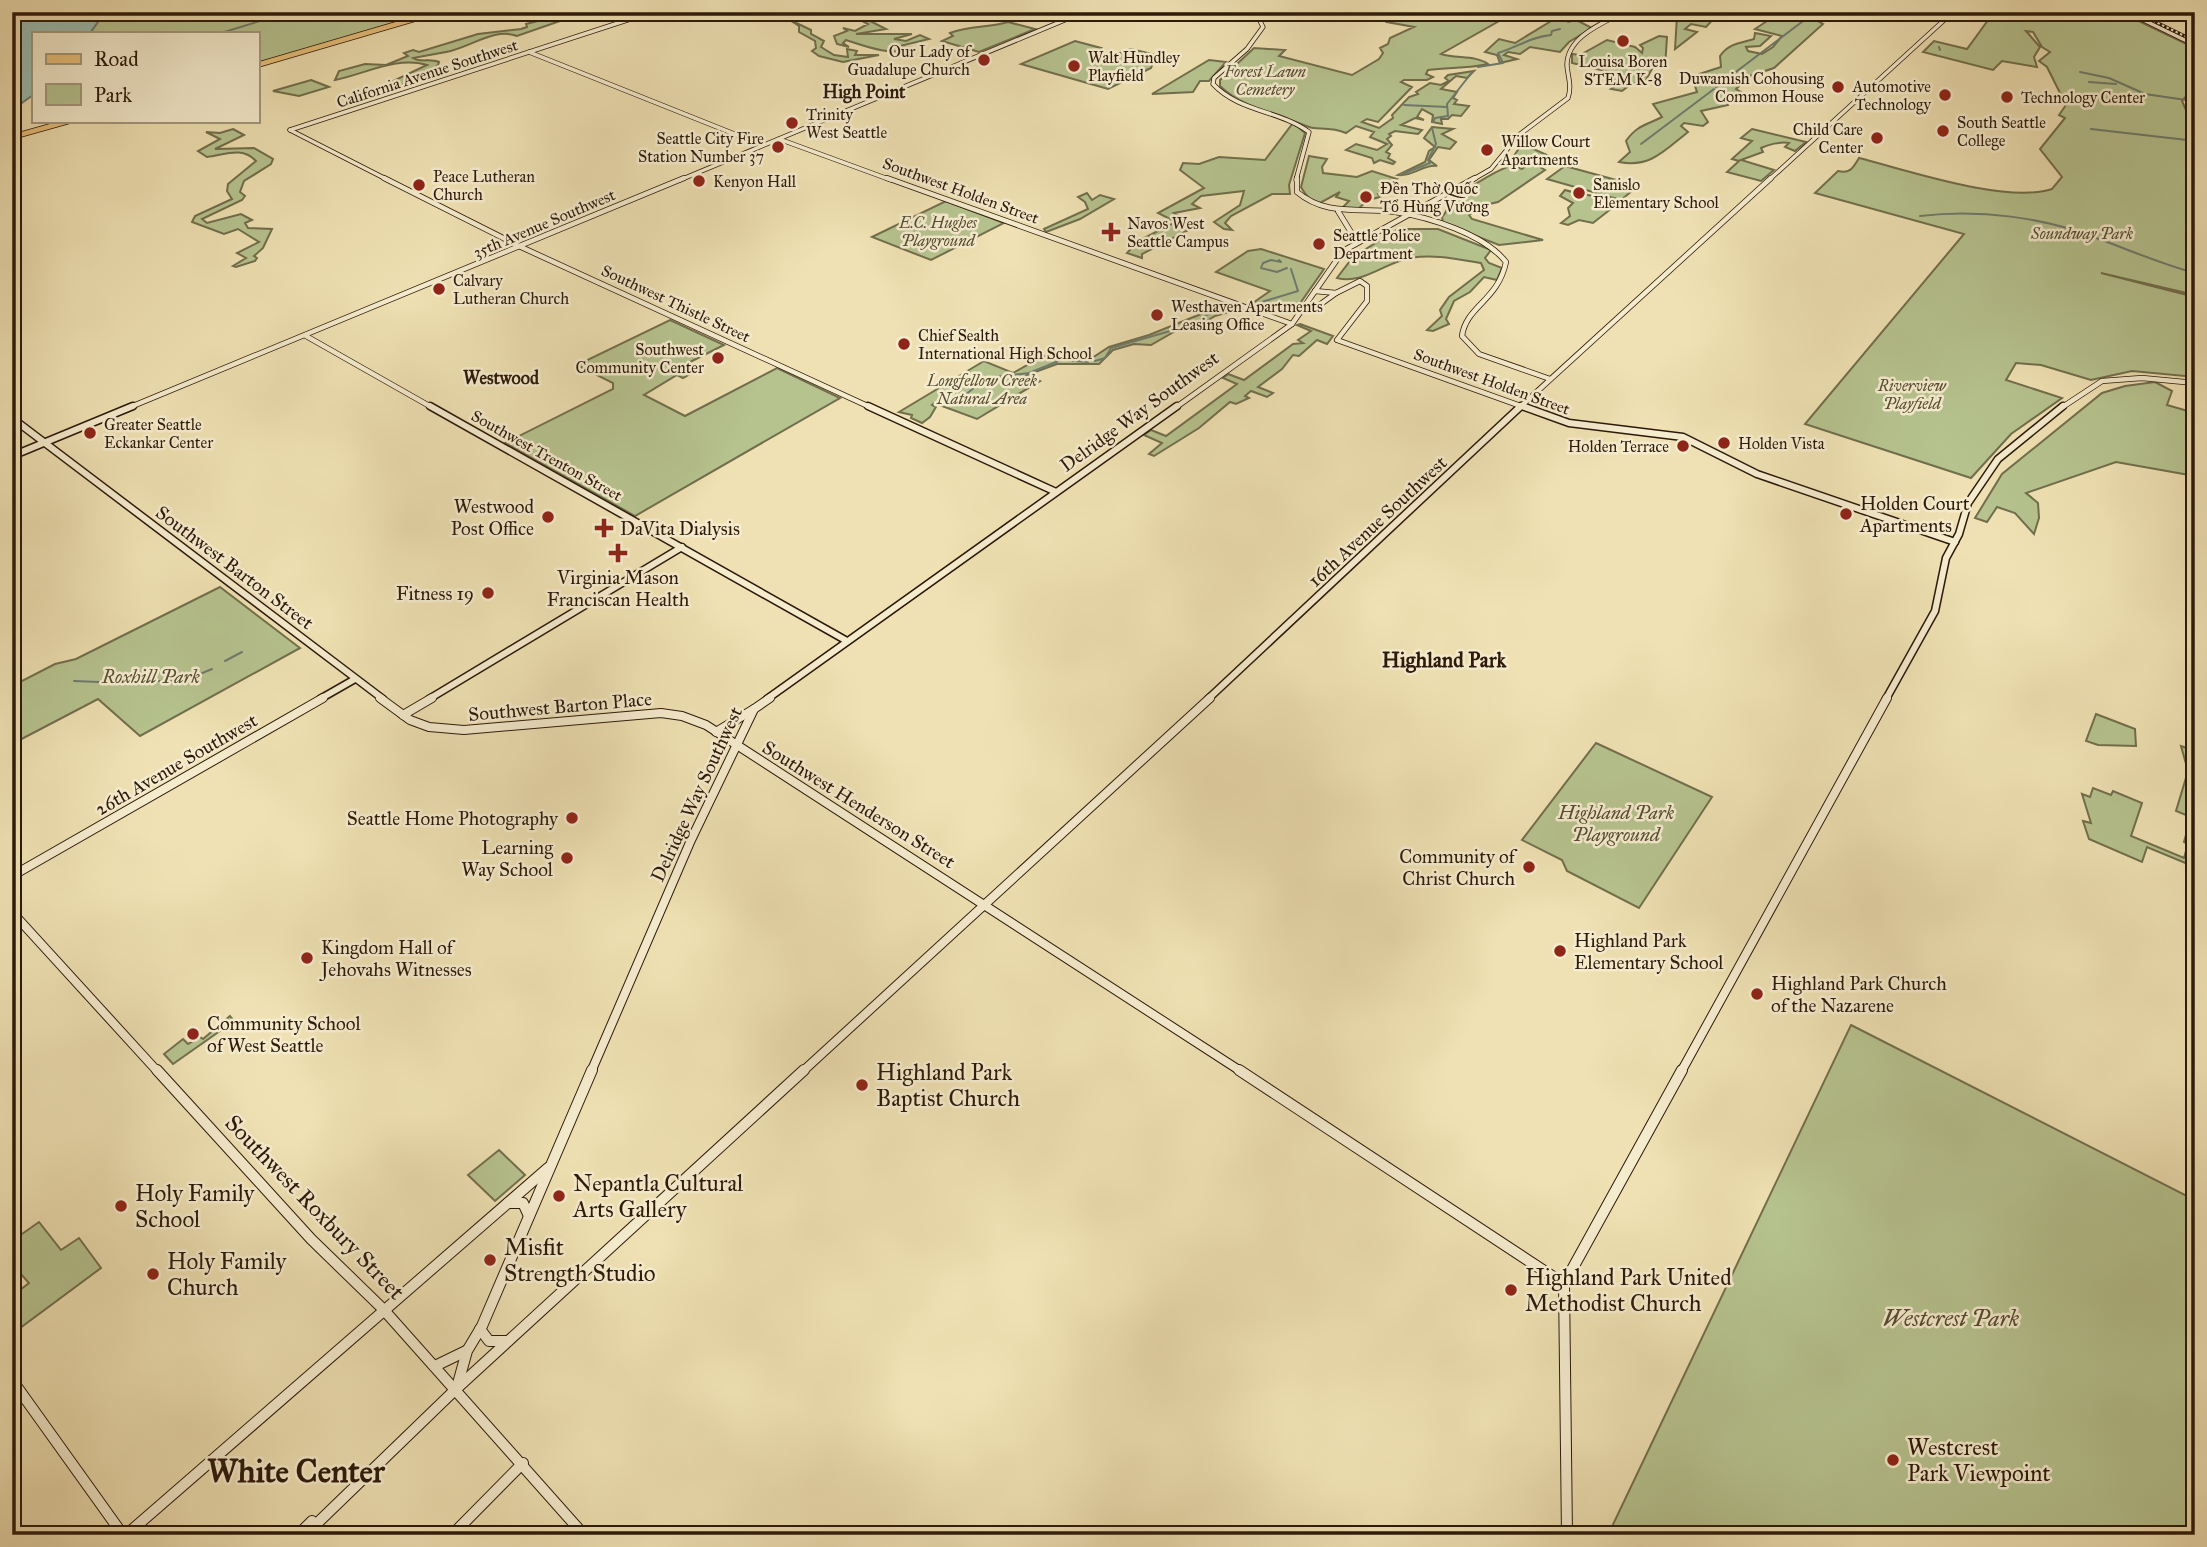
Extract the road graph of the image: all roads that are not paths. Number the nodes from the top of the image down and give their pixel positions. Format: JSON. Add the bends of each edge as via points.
{"nodes":[{"id":1,"x":438,"y":12,"type":"edge"},
{"id":2,"x":652,"y":12,"type":"edge"},
{"id":3,"x":1084,"y":12,"type":"edge"},
{"id":4,"x":1247,"y":12,"type":"edge"},
{"id":5,"x":1624,"y":12,"type":"edge"},
{"id":6,"x":1953,"y":12,"type":"edge"},
{"id":7,"x":2127,"y":12,"type":"edge"},
{"id":8,"x":2195,"y":45,"type":"edge"},
{"id":9,"x":529,"y":52,"type":"junction"},
{"id":10,"x":259,"y":64,"type":"edge"},
{"id":11,"x":65,"y":122,"type":"edge"},
{"id":12,"x":290,"y":130,"type":"joint"},
{"id":13,"x":12,"y":137,"type":"edge"},
{"id":14,"x":779,"y":139,"type":"junction"},
{"id":15,"x":762,"y":146,"type":"junction"},
{"id":16,"x":1338,"y":211,"type":"junction"},
{"id":17,"x":1409,"y":215,"type":"junction"},
{"id":18,"x":1356,"y":244,"type":"junction"},
{"id":19,"x":521,"y":247,"type":"junction"},
{"id":20,"x":1315,"y":291,"type":"junction"},
{"id":21,"x":1336,"y":293,"type":"junction"},
{"id":22,"x":1306,"y":307,"type":"junction"},
{"id":23,"x":1292,"y":324,"type":"junction"},
{"id":24,"x":306,"y":336,"type":"junction"},
{"id":25,"x":1527,"y":372,"type":"junction"},
{"id":26,"x":1550,"y":380,"type":"junction"},
{"id":27,"x":2195,"y":383,"type":"edge"},
{"id":28,"x":1532,"y":396,"type":"junction"},
{"id":29,"x":1520,"y":407,"type":"junction"},
{"id":30,"x":12,"y":418,"type":"edge"},
{"id":31,"x":44,"y":443,"type":"junction"},
{"id":32,"x":12,"y":456,"type":"edge"},
{"id":33,"x":1056,"y":492,"type":"junction"},
{"id":34,"x":1955,"y":542,"type":"junction"},
{"id":35,"x":682,"y":547,"type":"junction"},
{"id":36,"x":847,"y":641,"type":"junction"},
{"id":37,"x":355,"y":679,"type":"junction"},
{"id":38,"x":754,"y":709,"type":"junction"},
{"id":39,"x":403,"y":715,"type":"junction"},
{"id":40,"x":444,"y":730,"type":"joint"},
{"id":41,"x":716,"y":732,"type":"junction"},
{"id":42,"x":736,"y":744,"type":"junction"},
{"id":43,"x":12,"y":876,"type":"edge"},
{"id":44,"x":985,"y":903,"type":"junction"},
{"id":45,"x":12,"y":912,"type":"edge"},
{"id":46,"x":551,"y":1165,"type":"junction"},
{"id":47,"x":504,"y":1205,"type":"junction"},
{"id":48,"x":529,"y":1217,"type":"junction"},
{"id":49,"x":1564,"y":1284,"type":"junction"},
{"id":50,"x":383,"y":1309,"type":"junction"},
{"id":51,"x":480,"y":1329,"type":"junction"},
{"id":52,"x":509,"y":1341,"type":"junction"},
{"id":53,"x":467,"y":1351,"type":"junction"},
{"id":54,"x":435,"y":1366,"type":"junction"},
{"id":55,"x":12,"y":1380,"type":"edge"},
{"id":56,"x":456,"y":1389,"type":"junction"},
{"id":57,"x":439,"y":1406,"type":"junction"},
{"id":58,"x":523,"y":1463,"type":"junction"},
{"id":59,"x":125,"y":1535,"type":"edge"},
{"id":60,"x":298,"y":1535,"type":"edge"},
{"id":61,"x":305,"y":1535,"type":"edge"},
{"id":62,"x":452,"y":1535,"type":"edge"},
{"id":63,"x":584,"y":1535,"type":"edge"},
{"id":64,"x":1567,"y":1535,"type":"edge"}],
"edges":[{"from":1,"to":10,"type":"main road"},
{"from":2,"to":9,"type":"street","name":"California Avenue Southwest"},
{"from":3,"to":14,"type":"street","name":"35th Avenue Southwest"},
{"from":4,"to":16,"type":"street","via":[[1263,24],[1213,84],[1233,101],[1307,130],[1309,141],[1296,190],[1307,201]]},
{"from":5,"to":17,"type":"street","name":"Delridge Way Southwest","via":[[1571,47],[1567,58],[1570,94],[1562,105],[1519,135],[1491,169]]},
{"from":6,"to":26,"type":"street","name":"16th Avenue Southwest","via":[[1822,138]]},
{"from":7,"to":8,"type":"street"},
{"from":9,"to":12,"type":"street","name":"California Avenue Southwest"},
{"from":9,"to":15,"type":"street"},
{"from":11,"to":13,"type":"main road"},
{"from":12,"to":19,"type":"street","name":"Southwest Thistle Street"},
{"from":14,"to":15,"type":"street","name":"35th Avenue Southwest"},
{"from":14,"to":23,"type":"street","name":"Southwest Holden Street"},
{"from":15,"to":19,"type":"street","name":"35th Avenue Southwest"},
{"from":16,"to":17,"type":"street"},
{"from":16,"to":18,"type":"street"},
{"from":17,"to":18,"type":"street","name":"Delridge Way Southwest"},
{"from":17,"to":25,"type":"street","via":[[1493,247],[1506,262],[1494,295],[1464,322],[1461,332],[1471,348]]},
{"from":18,"to":20,"type":"street","name":"Delridge Way Southwest"},
{"from":19,"to":24,"type":"street","name":"35th Avenue Southwest"},
{"from":19,"to":33,"type":"street","name":"Southwest Thistle Street"},
{"from":20,"to":21,"type":"street"},
{"from":20,"to":22,"type":"street","name":"Delridge Way Southwest"},
{"from":21,"to":22,"type":"street","via":[[1318,306]]},
{"from":21,"to":29,"type":"street","name":"Southwest Holden Street","via":[[1356,281],[1364,283],[1368,298],[1338,340]]},
{"from":22,"to":23,"type":"street","name":"Delridge Way Southwest"},
{"from":23,"to":33,"type":"street","name":"Delridge Way Southwest"},
{"from":24,"to":31,"type":"street","name":"35th Avenue Southwest"},
{"from":24,"to":35,"type":"street","name":"Southwest Trenton Street"},
{"from":25,"to":26,"type":"street"},
{"from":25,"to":28,"type":"street","via":[[1536,383]]},
{"from":26,"to":28,"type":"street","name":"16th Avenue Southwest"},
{"from":27,"to":34,"type":"street","via":[[2133,377],[2087,388],[2003,453],[1968,503]]},
{"from":28,"to":29,"type":"street","name":"16th Avenue Southwest"},
{"from":29,"to":34,"type":"street","name":"Southwest Holden Street","via":[[1575,425],[1683,437],[1757,474]]},
{"from":29,"to":44,"type":"street","name":"16th Avenue Southwest"},
{"from":30,"to":31,"type":"street","name":"Southwest Barton Street"},
{"from":31,"to":32,"type":"street","name":"35th Avenue Southwest"},
{"from":31,"to":37,"type":"street","name":"Southwest Barton Street"},
{"from":33,"to":36,"type":"street","name":"Delridge Way Southwest"},
{"from":34,"to":49,"type":"street","via":[[1947,555],[1935,611]]},
{"from":35,"to":36,"type":"street","name":"Southwest Trenton Street"},
{"from":35,"to":39,"type":"street"},
{"from":36,"to":38,"type":"street","name":"Delridge Way Southwest"},
{"from":37,"to":39,"type":"street","name":"Southwest Barton Street"},
{"from":37,"to":43,"type":"street","name":"26th Avenue Southwest"},
{"from":38,"to":41,"type":"street"},
{"from":38,"to":42,"type":"street","name":"Delridge Way Southwest"},
{"from":39,"to":40,"type":"street","name":"Southwest Barton Street"},
{"from":40,"to":41,"type":"street","name":"Southwest Barton Place","via":[[661,713],[698,721]]},
{"from":41,"to":42,"type":"street","name":"Southwest Henderson Street"},
{"from":42,"to":44,"type":"street","name":"Southwest Henderson Street"},
{"from":42,"to":46,"type":"street","name":"Delridge Way Southwest"},
{"from":44,"to":49,"type":"street","name":"Southwest Henderson Street"},
{"from":44,"to":52,"type":"street","name":"16th Avenue Southwest"},
{"from":45,"to":50,"type":"street","name":"Southwest Roxbury Street","via":[[311,1239]]},
{"from":46,"to":47,"type":"street"},
{"from":46,"to":48,"type":"street","name":"Delridge Way Southwest"},
{"from":47,"to":48,"type":"street","via":[[523,1203]]},
{"from":47,"to":50,"type":"street"},
{"from":48,"to":51,"type":"street","name":"Delridge Way Southwest"},
{"from":49,"to":64,"type":"street"},
{"from":50,"to":54,"type":"street","name":"Southwest Roxbury Street"},
{"from":50,"to":59,"type":"street"},
{"from":51,"to":52,"type":"street","via":[[489,1341]]},
{"from":51,"to":53,"type":"street","name":"Delridge Way Southwest"},
{"from":52,"to":56,"type":"street","name":"16th Avenue Southwest"},
{"from":53,"to":54,"type":"street"},
{"from":53,"to":56,"type":"street","name":"Delridge Way Southwest"},
{"from":54,"to":56,"type":"street","name":"Southwest Roxbury Street"},
{"from":55,"to":59,"type":"street"},
{"from":56,"to":57,"type":"street","name":"16th Avenue Southwest"},
{"from":56,"to":58,"type":"street","name":"Southwest Roxbury Street"},
{"from":57,"to":60,"type":"street"},
{"from":57,"to":61,"type":"street"},
{"from":58,"to":62,"type":"street"},
{"from":58,"to":63,"type":"street","name":"Southwest Roxbury Street"}]}
